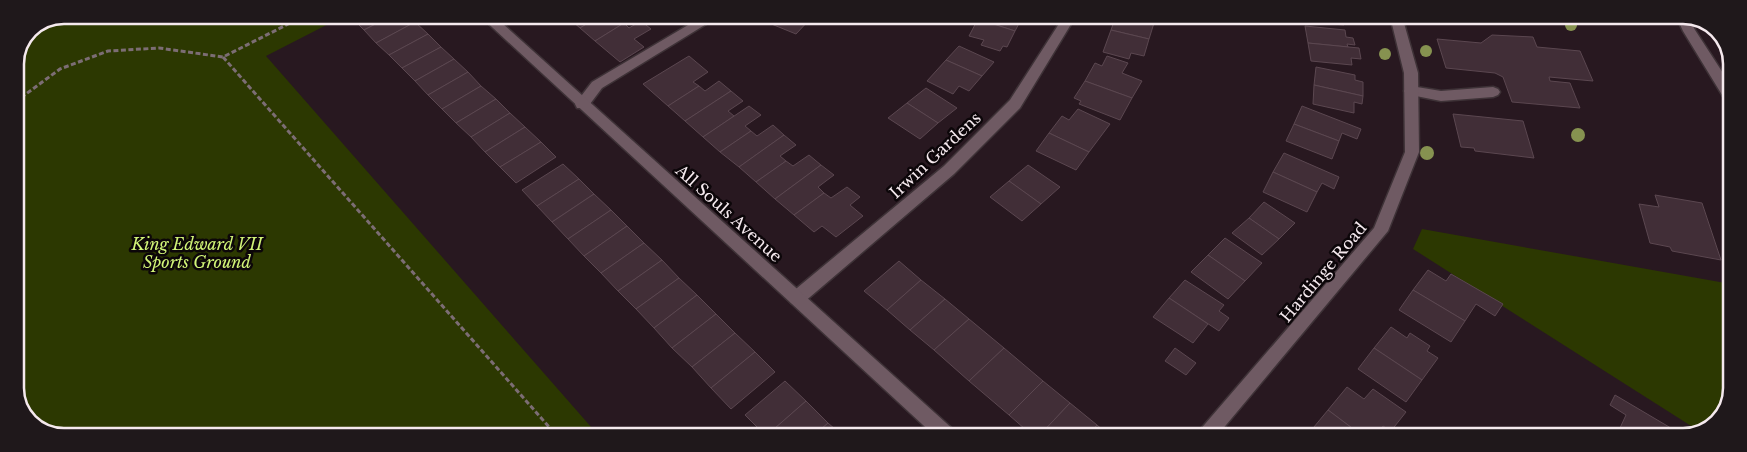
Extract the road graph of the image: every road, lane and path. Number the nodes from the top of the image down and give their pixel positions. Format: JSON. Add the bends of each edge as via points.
{"nodes":[{"id":1,"x":288,"y":24,"type":"edge"},
{"id":2,"x":495,"y":24,"type":"edge"},
{"id":3,"x":700,"y":24,"type":"edge"},
{"id":4,"x":1065,"y":24,"type":"edge"},
{"id":5,"x":1398,"y":24,"type":"edge"},
{"id":6,"x":1685,"y":24,"type":"edge"},
{"id":7,"x":223,"y":57,"type":"junction"},
{"id":8,"x":1723,"y":85,"type":"edge"},
{"id":9,"x":1411,"y":91,"type":"junction"},
{"id":10,"x":1493,"y":92,"type":"dead end"},
{"id":11,"x":24,"y":95,"type":"edge"},
{"id":12,"x":582,"y":104,"type":"junction"},
{"id":13,"x":797,"y":298,"type":"junction"},
{"id":14,"x":550,"y":428,"type":"edge"},
{"id":15,"x":940,"y":428,"type":"edge"},
{"id":16,"x":1213,"y":428,"type":"edge"}],
"edges":[{"from":1,"to":7,"type":"path"},
{"from":2,"to":12,"type":"street","name":"All Souls Avenue"},
{"from":3,"to":12,"type":"street","via":[[597,85]]},
{"from":4,"to":13,"type":"street","name":"Irwin Gardens","via":[[1015,104],[949,170]]},
{"from":5,"to":9,"type":"street","name":"Hardinge Road","via":[[1411,73]]},
{"from":6,"to":8,"type":"street"},
{"from":7,"to":11,"type":"path","via":[[159,48],[108,51],[60,69]]},
{"from":7,"to":14,"type":"path"},
{"from":9,"to":10,"type":"street","via":[[1440,96]]},
{"from":9,"to":16,"type":"street","name":"Hardinge Road","via":[[1412,152],[1380,232]]},
{"from":12,"to":13,"type":"street","name":"All Souls Avenue"},
{"from":13,"to":15,"type":"street","name":"All Souls Avenue"}]}
